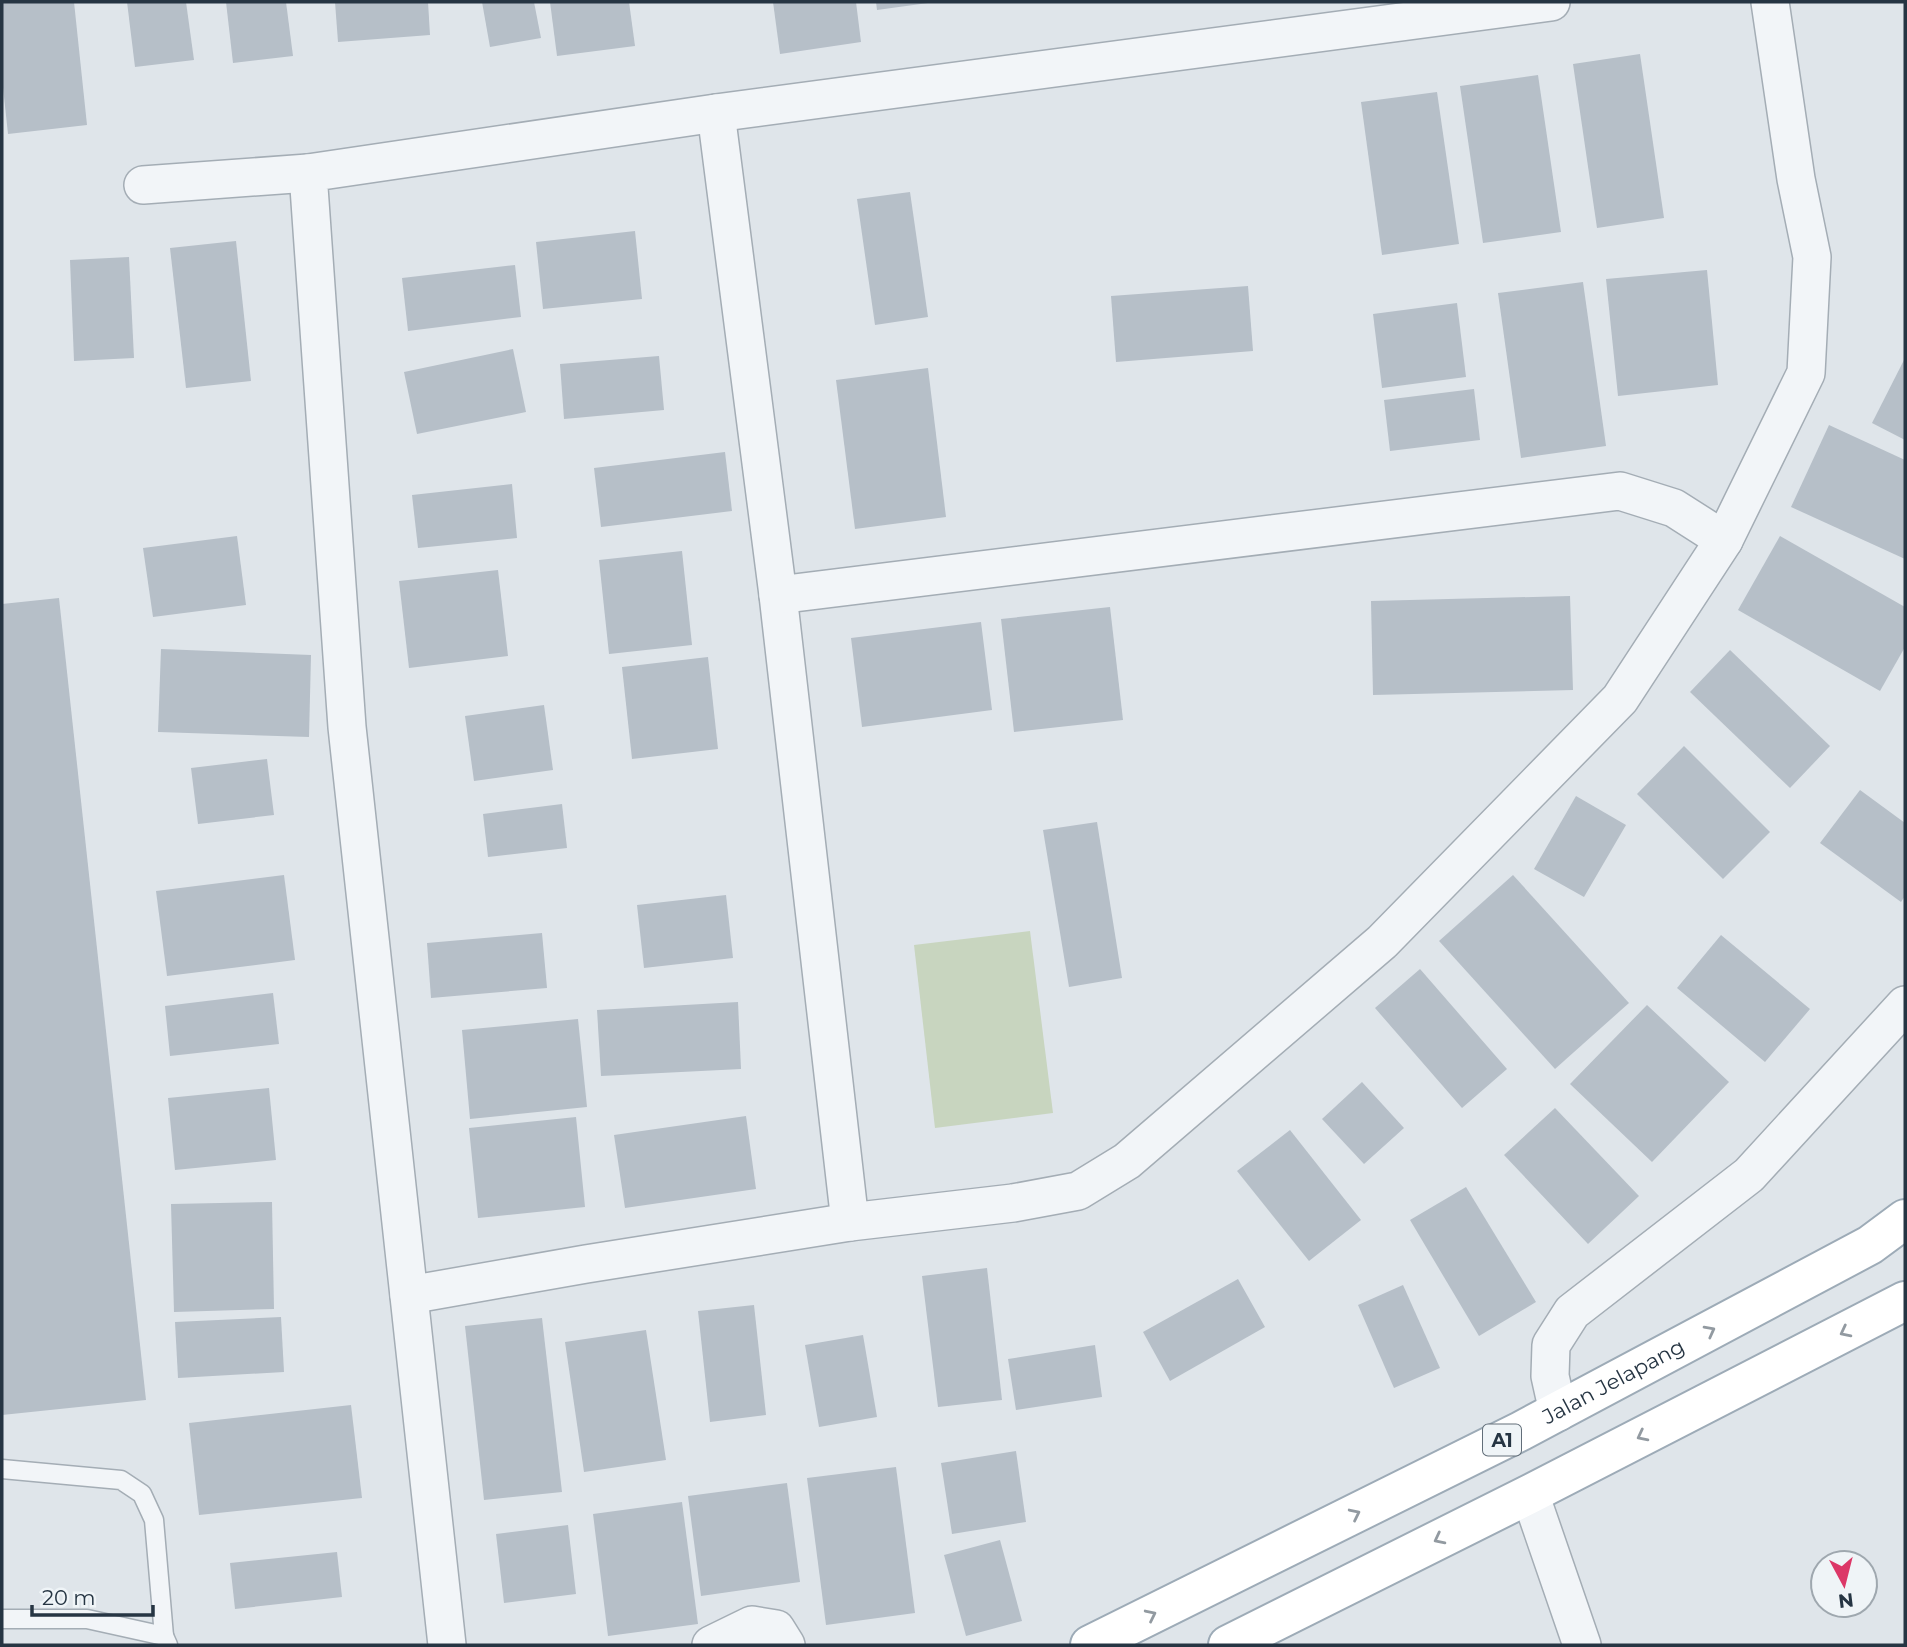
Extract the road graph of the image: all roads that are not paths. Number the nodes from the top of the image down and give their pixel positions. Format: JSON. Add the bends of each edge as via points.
{"nodes":[{"id":1,"x":1551,"y":2,"type":"edge"},
{"id":2,"x":1770,"y":2,"type":"edge"},
{"id":3,"x":716,"y":113,"type":"junction"},
{"id":4,"x":308,"y":173,"type":"junction"},
{"id":5,"x":144,"y":185,"type":"dead end"},
{"id":6,"x":1724,"y":540,"type":"junction"},
{"id":7,"x":778,"y":595,"type":"junction"},
{"id":8,"x":1905,"y":1005,"type":"edge"},
{"id":9,"x":1905,"y":1219,"type":"edge"},
{"id":10,"x":850,"y":1222,"type":"junction"},
{"id":11,"x":409,"y":1296,"type":"junction"},
{"id":12,"x":1901,"y":1305,"type":"edge"},
{"id":13,"x":1558,"y":1412,"type":"junction"},
{"id":14,"x":2,"y":1469,"type":"edge"},
{"id":15,"x":1530,"y":1494,"type":"junction"},
{"id":16,"x":2,"y":1619,"type":"edge"},
{"id":17,"x":166,"y":1641,"type":"edge"},
{"id":18,"x":447,"y":1645,"type":"edge"},
{"id":19,"x":711,"y":1645,"type":"edge"},
{"id":20,"x":786,"y":1645,"type":"edge"},
{"id":21,"x":1090,"y":1645,"type":"edge"},
{"id":22,"x":1228,"y":1645,"type":"edge"},
{"id":23,"x":1582,"y":1645,"type":"edge"}],
"edges":[{"from":1,"to":3,"type":"street"},
{"from":2,"to":6,"type":"street","via":[[1812,257],[1806,373]]},
{"from":3,"to":4,"type":"street"},
{"from":3,"to":7,"type":"street"},
{"from":4,"to":5,"type":"street"},
{"from":4,"to":11,"type":"street","via":[[347,727]]},
{"from":6,"to":7,"type":"street","via":[[1674,508],[1620,491]]},
{"from":6,"to":10,"type":"street","via":[[1620,699],[1382,942],[1127,1161],[1078,1191]]},
{"from":7,"to":10,"type":"street"},
{"from":8,"to":13,"type":"street","via":[[1749,1175],[1572,1312],[1551,1345],[1550,1376]]},
{"from":13,"to":9,"type":"main road","name":"Jalan Jelapang","number":"A1","one_way":true,"via":[[1870,1245]]},
{"from":10,"to":11,"type":"street"},
{"from":11,"to":18,"type":"street"},
{"from":12,"to":15,"type":"main road","one_way":true},
{"from":21,"to":13,"type":"main road","name":"Jalan Jelapang","number":"A1","one_way":true},
{"from":14,"to":17,"type":"lane","via":[[121,1480],[142,1494],[154,1520]]},
{"from":15,"to":22,"type":"main road","one_way":true},
{"from":15,"to":23,"type":"street"},
{"from":16,"to":17,"type":"lane","via":[[87,1619]]},
{"from":19,"to":20,"type":"street","via":[[752,1625],[776,1629]]}]}
